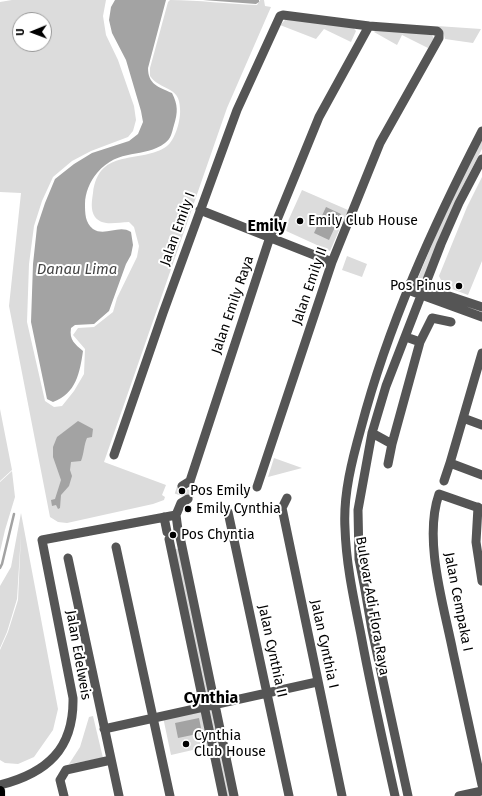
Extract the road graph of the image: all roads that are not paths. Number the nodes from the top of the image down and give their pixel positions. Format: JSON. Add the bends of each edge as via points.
{"nodes":[{"id":1,"x":369,"y":26,"type":"junction"},
{"id":2,"x":482,"y":131,"type":"edge"},
{"id":3,"x":482,"y":159,"type":"edge"},
{"id":4,"x":200,"y":210,"type":"junction"},
{"id":5,"x":270,"y":237,"type":"junction"},
{"id":6,"x":332,"y":262,"type":"junction"},
{"id":7,"x":409,"y":287,"type":"junction"},
{"id":8,"x":423,"y":291,"type":"junction"},
{"id":9,"x":482,"y":307,"type":"edge"},
{"id":10,"x":482,"y":317,"type":"edge"},
{"id":11,"x":451,"y":322,"type":"dead end"},
{"id":12,"x":406,"y":337,"type":"junction"},
{"id":13,"x":420,"y":342,"type":"junction"},
{"id":14,"x":482,"y":353,"type":"edge"},
{"id":15,"x":480,"y":364,"type":"edge"},
{"id":16,"x":463,"y":418,"type":"junction"},
{"id":17,"x":482,"y":425,"type":"edge"},
{"id":18,"x":372,"y":433,"type":"junction"},
{"id":19,"x":392,"y":444,"type":"junction"},
{"id":20,"x":114,"y":455,"type":"dead end"},
{"id":21,"x":450,"y":463,"type":"junction"},
{"id":22,"x":388,"y":464,"type":"dead end"},
{"id":23,"x":482,"y":475,"type":"edge"},
{"id":24,"x":444,"y":481,"type":"dead end"},
{"id":25,"x":257,"y":487,"type":"dead end"},
{"id":26,"x":287,"y":498,"type":"dead end"},
{"id":27,"x":480,"y":508,"type":"edge"},
{"id":28,"x":228,"y":512,"type":"dead end"},
{"id":29,"x":176,"y":515,"type":"junction"},
{"id":30,"x":164,"y":517,"type":"junction"},
{"id":31,"x":116,"y":547,"type":"dead end"},
{"id":32,"x":68,"y":558,"type":"dead end"},
{"id":33,"x":482,"y":581,"type":"edge"},
{"id":34,"x":364,"y":584,"type":"junction"},
{"id":35,"x":351,"y":587,"type":"junction"},
{"id":36,"x":318,"y":682,"type":"junction"},
{"id":37,"x":266,"y":693,"type":"junction"},
{"id":38,"x":216,"y":704,"type":"junction"},
{"id":39,"x":204,"y":707,"type":"junction"},
{"id":40,"x":153,"y":718,"type":"junction"},
{"id":41,"x":104,"y":729,"type":"junction"},
{"id":42,"x":482,"y":740,"type":"edge"},
{"id":43,"x":472,"y":742,"type":"junction"},
{"id":44,"x":111,"y":760,"type":"junction"},
{"id":45,"x":0,"y":785,"type":"edge"},
{"id":46,"x":482,"y":785,"type":"edge"},
{"id":47,"x":0,"y":791,"type":"edge"},
{"id":48,"x":482,"y":791,"type":"edge"},
{"id":49,"x":0,"y":796,"type":"edge"},
{"id":50,"x":64,"y":796,"type":"edge"},
{"id":51,"x":119,"y":796,"type":"edge"},
{"id":52,"x":170,"y":796,"type":"edge"},
{"id":53,"x":223,"y":796,"type":"edge"},
{"id":54,"x":234,"y":796,"type":"edge"},
{"id":55,"x":289,"y":796,"type":"edge"},
{"id":56,"x":342,"y":796,"type":"edge"},
{"id":57,"x":395,"y":796,"type":"edge"},
{"id":58,"x":408,"y":796,"type":"edge"},
{"id":59,"x":459,"y":796,"type":"edge"}],
"edges":[{"from":1,"to":4,"type":"street","name":"Jalan Emily I","via":[[280,16],[237,110]]},
{"from":1,"to":5,"type":"street","name":"Jalan Emily Raya","via":[[319,117]]},
{"from":1,"to":6,"type":"street","name":"Jalan Emily II","via":[[437,31],[440,36],[380,143]]},
{"from":2,"to":7,"type":"street","name":"Bulevar Adi Flora Raya","via":[[448,197]]},
{"from":3,"to":8,"type":"street","name":"Bulevar Adi Flora Raya","via":[[459,203]]},
{"from":4,"to":5,"type":"street"},
{"from":4,"to":20,"type":"street","name":"Jalan Emily I"},
{"from":5,"to":6,"type":"street"},
{"from":5,"to":29,"type":"street","name":"Jalan Emily Raya"},
{"from":6,"to":25,"type":"street","name":"Jalan Emily II"},
{"from":7,"to":8,"type":"street"},
{"from":7,"to":35,"type":"street","name":"Bulevar Adi Flora Raya","via":[[372,387],[353,458],[344,527]]},
{"from":8,"to":9,"type":"street"},
{"from":8,"to":10,"type":"street"},
{"from":8,"to":12,"type":"street","name":"Bulevar Adi Flora Raya"},
{"from":11,"to":13,"type":"street","via":[[432,318]]},
{"from":12,"to":13,"type":"street"},
{"from":12,"to":18,"type":"street","name":"Bulevar Adi Flora Raya","via":[[386,386]]},
{"from":13,"to":19,"type":"street"},
{"from":14,"to":15,"type":"street"},
{"from":15,"to":16,"type":"street"},
{"from":16,"to":17,"type":"street"},
{"from":16,"to":21,"type":"street"},
{"from":18,"to":19,"type":"street"},
{"from":18,"to":34,"type":"street","name":"Bulevar Adi Flora Raya","via":[[358,510],[359,559]]},
{"from":19,"to":22,"type":"street"},
{"from":21,"to":23,"type":"street"},
{"from":21,"to":24,"type":"street"},
{"from":26,"to":36,"type":"street","name":"Jalan Cynthia I","via":[[282,508]]},
{"from":27,"to":33,"type":"street","via":[[476,542]]},
{"from":27,"to":43,"type":"street","name":"Jalan Cempaka I","via":[[439,494],[432,538]]},
{"from":28,"to":37,"type":"street","name":"Jalan Cynthia II"},
{"from":29,"to":30,"type":"street"},
{"from":29,"to":38,"type":"street"},
{"from":30,"to":39,"type":"street"},
{"from":30,"to":45,"type":"street","name":"Jalan Edelweis","via":[[42,540],[73,698],[73,717],[67,736],[56,754],[40,769],[22,779]]},
{"from":31,"to":40,"type":"street"},
{"from":32,"to":41,"type":"street"},
{"from":34,"to":35,"type":"street"},
{"from":34,"to":58,"type":"street","name":"Bulevar Adi Flora Raya"},
{"from":35,"to":57,"type":"street","name":"Bulevar Adi Flora Raya"},
{"from":36,"to":37,"type":"street"},
{"from":36,"to":56,"type":"street","name":"Jalan Cynthia I"},
{"from":37,"to":38,"type":"street"},
{"from":37,"to":55,"type":"street","name":"Jalan Cynthia II"},
{"from":38,"to":39,"type":"street"},
{"from":38,"to":54,"type":"street"},
{"from":39,"to":40,"type":"street"},
{"from":39,"to":53,"type":"street"},
{"from":40,"to":41,"type":"street"},
{"from":40,"to":52,"type":"street"},
{"from":41,"to":44,"type":"street"},
{"from":42,"to":43,"type":"street"},
{"from":43,"to":46,"type":"street","name":"Jalan Cempaka I"},
{"from":44,"to":50,"type":"street","via":[[66,770],[60,780]]},
{"from":44,"to":51,"type":"street"},
{"from":47,"to":49,"type":"main road"},
{"from":48,"to":59,"type":"street"}]}
